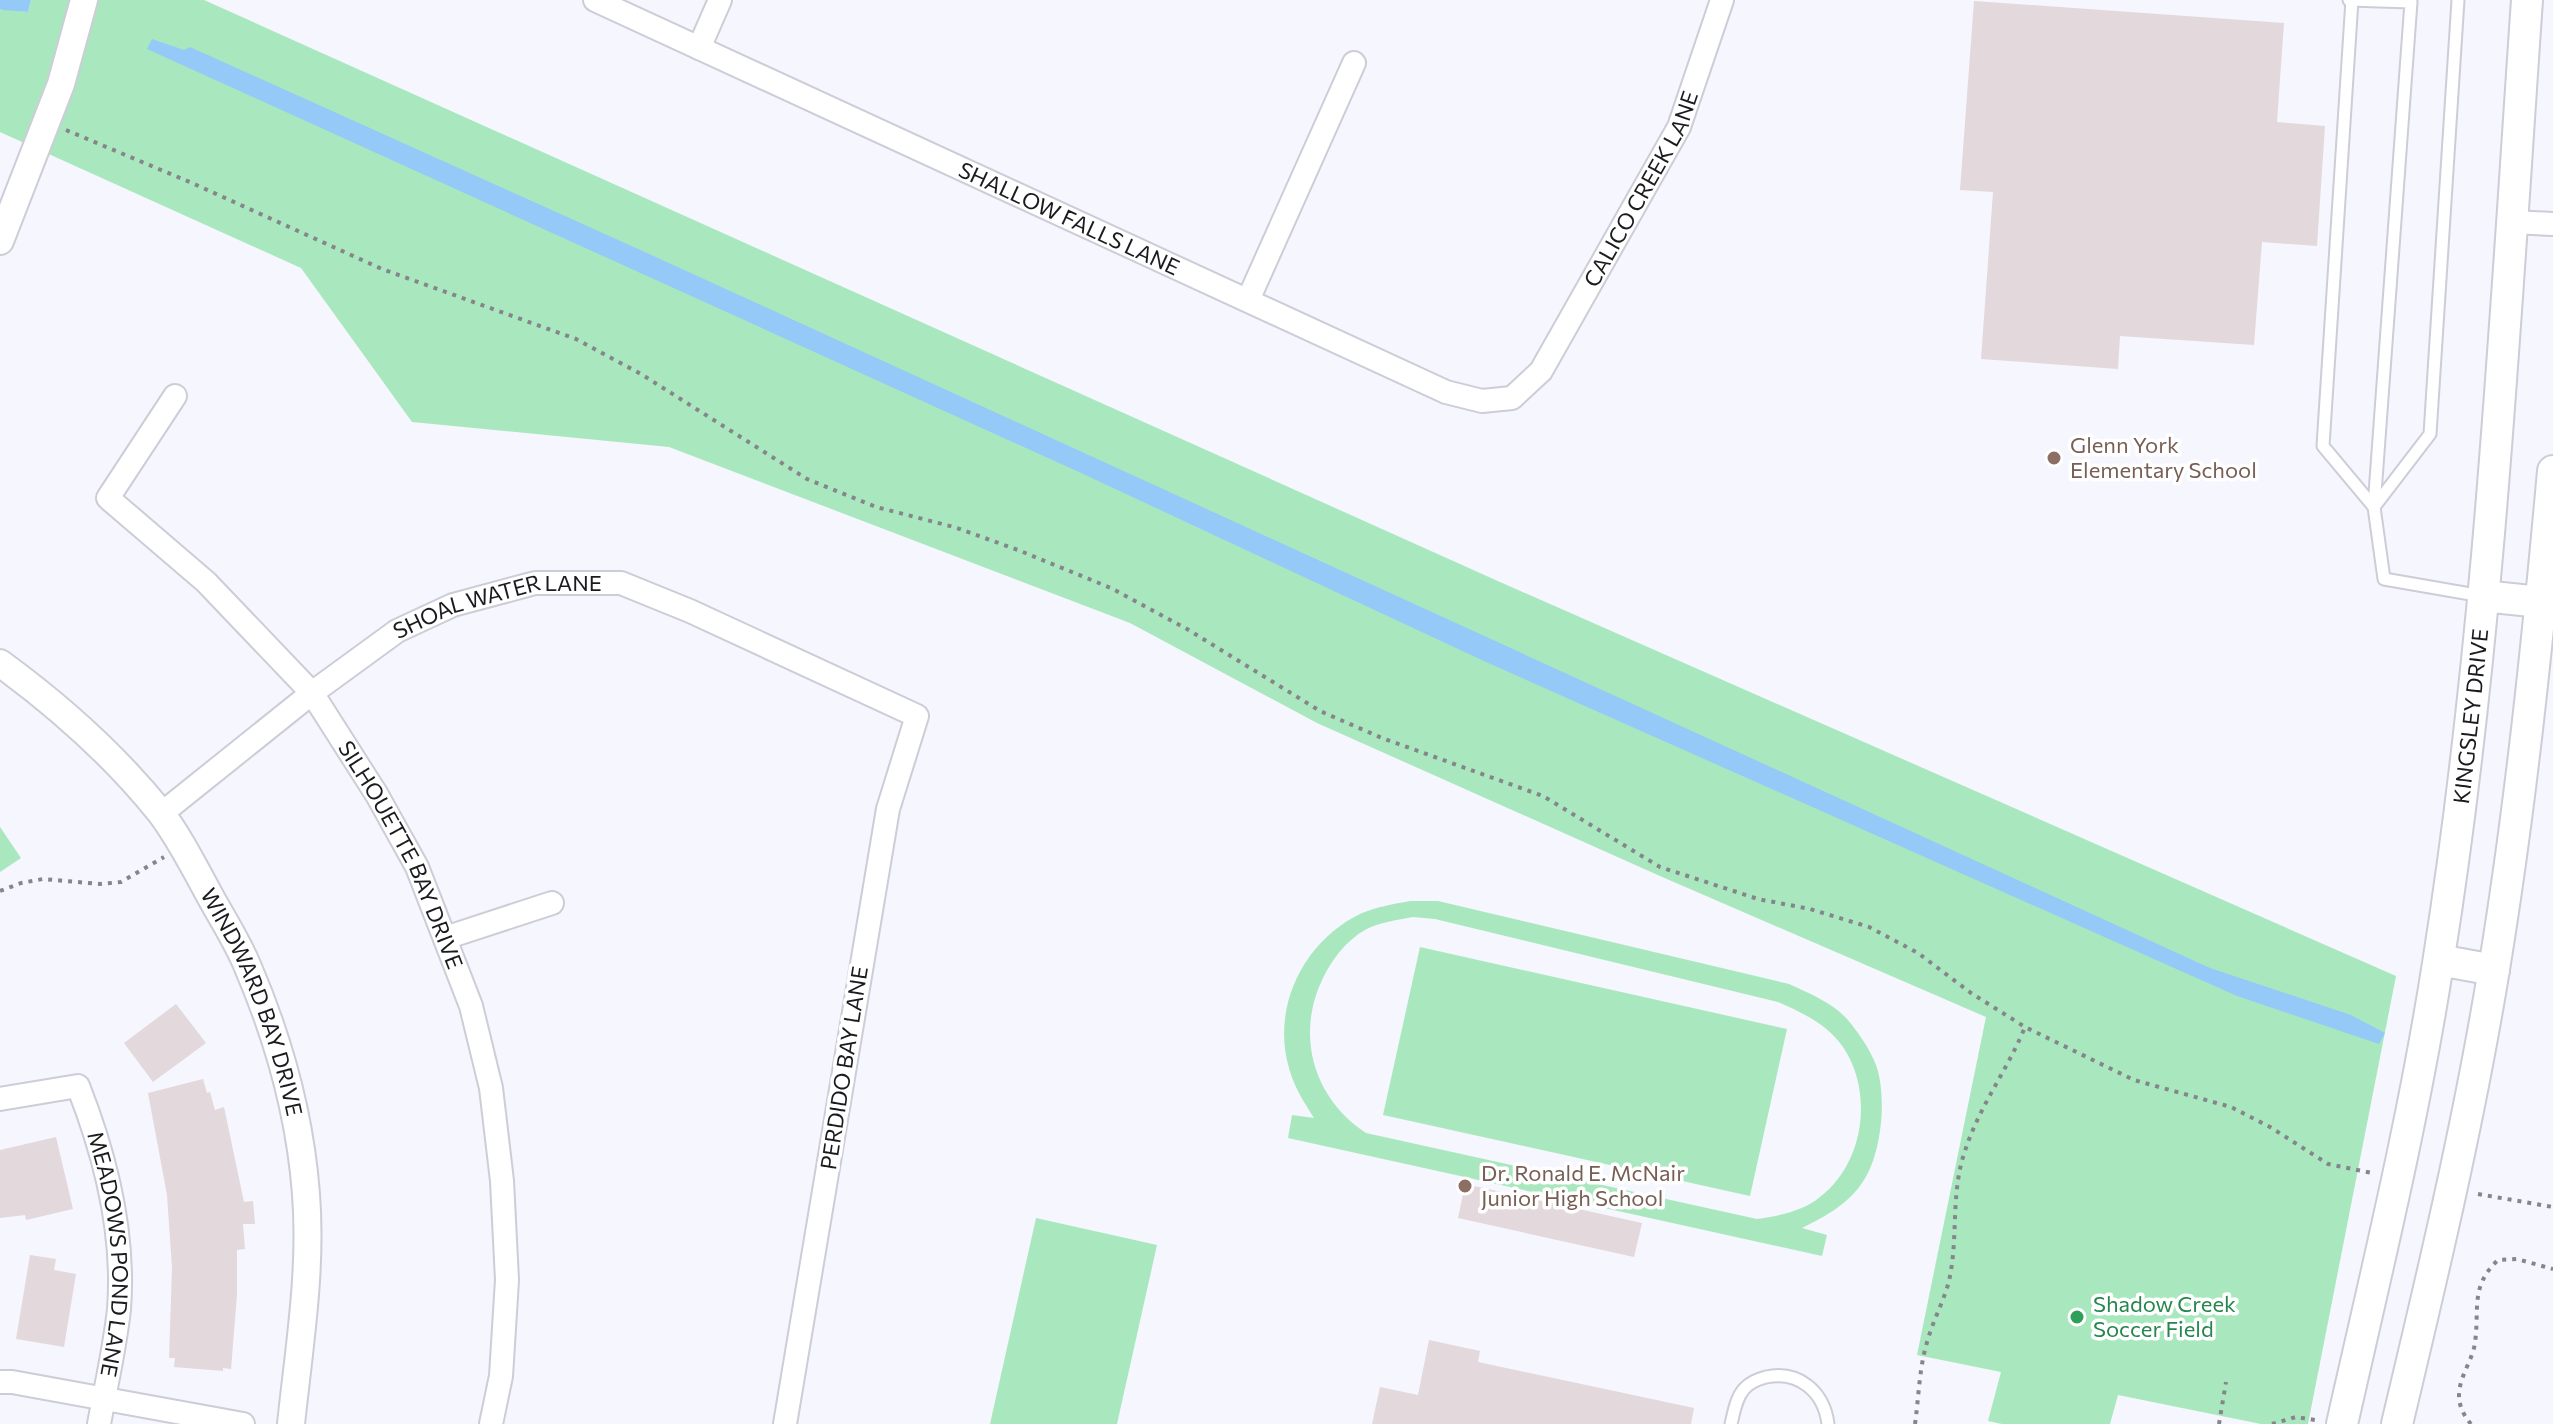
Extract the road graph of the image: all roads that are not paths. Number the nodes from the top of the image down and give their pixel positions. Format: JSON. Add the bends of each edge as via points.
{"nodes":[{"id":1,"x":84,"y":0,"type":"edge"},
{"id":2,"x":595,"y":0,"type":"edge"},
{"id":3,"x":720,"y":0,"type":"edge"},
{"id":4,"x":1722,"y":0,"type":"edge"},
{"id":5,"x":2351,"y":0,"type":"edge"},
{"id":6,"x":2527,"y":0,"type":"edge"},
{"id":7,"x":2458,"y":2,"type":"edge"},
{"id":8,"x":699,"y":48,"type":"junction"},
{"id":9,"x":1354,"y":63,"type":"dead end"},
{"id":10,"x":2512,"y":222,"type":"junction"},
{"id":11,"x":2553,"y":224,"type":"edge"},
{"id":12,"x":0,"y":241,"type":"edge"},
{"id":13,"x":1248,"y":300,"type":"junction"},
{"id":14,"x":1541,"y":371,"type":"joint"},
{"id":15,"x":175,"y":396,"type":"dead end"},
{"id":16,"x":2553,"y":471,"type":"edge"},
{"id":17,"x":2374,"y":507,"type":"junction"},
{"id":18,"x":2483,"y":596,"type":"junction"},
{"id":19,"x":2541,"y":602,"type":"junction"},
{"id":20,"x":0,"y":663,"type":"edge"},
{"id":21,"x":312,"y":693,"type":"junction"},
{"id":22,"x":917,"y":716,"type":"joint"},
{"id":23,"x":161,"y":814,"type":"junction"},
{"id":24,"x":552,"y":903,"type":"dead end"},
{"id":25,"x":445,"y":938,"type":"junction"},
{"id":26,"x":2439,"y":960,"type":"junction"},
{"id":27,"x":2494,"y":970,"type":"junction"},
{"id":28,"x":0,"y":1099,"type":"edge"},
{"id":29,"x":0,"y":1382,"type":"edge"},
{"id":30,"x":104,"y":1400,"type":"junction"},
{"id":31,"x":2329,"y":1422,"type":"edge"},
{"id":32,"x":99,"y":1424,"type":"edge"},
{"id":33,"x":243,"y":1424,"type":"edge"},
{"id":34,"x":291,"y":1424,"type":"edge"},
{"id":35,"x":491,"y":1424,"type":"edge"},
{"id":36,"x":785,"y":1424,"type":"edge"},
{"id":37,"x":1731,"y":1424,"type":"edge"},
{"id":38,"x":1828,"y":1424,"type":"edge"},
{"id":39,"x":2397,"y":1424,"type":"edge"}],
"edges":[{"from":1,"to":12,"type":"street","via":[[61,84]]},
{"from":2,"to":8,"type":"street","name":"SHALLOW FALLS LANE"},
{"from":3,"to":8,"type":"street"},
{"from":4,"to":14,"type":"street","name":"CALICO CREEK LANE","via":[[1679,127]]},
{"from":5,"to":17,"type":"lane","via":[[2323,446]]},
{"from":5,"to":17,"type":"lane","via":[[2411,2]]},
{"from":6,"to":10,"type":"main road","name":"KINGSLEY DRIVE"},
{"from":7,"to":17,"type":"lane","via":[[2430,434]]},
{"from":8,"to":13,"type":"street","name":"SHALLOW FALLS LANE"},
{"from":9,"to":13,"type":"street"},
{"from":10,"to":11,"type":"street"},
{"from":10,"to":18,"type":"main road","name":"KINGSLEY DRIVE"},
{"from":13,"to":14,"type":"street","name":"SHALLOW FALLS LANE","via":[[1446,392],[1482,401],[1512,398]]},
{"from":15,"to":21,"type":"street","name":"SILHOUETTE BAY DRIVE","via":[[108,498],[206,582]]},
{"from":16,"to":19,"type":"main road"},
{"from":17,"to":18,"type":"lane","via":[[2384,579]]},
{"from":18,"to":19,"type":"main road"},
{"from":18,"to":26,"type":"main road","name":"KINGSLEY DRIVE"},
{"from":19,"to":27,"type":"main road"},
{"from":20,"to":23,"type":"street","name":"WINDWARD BAY DRIVE","via":[[69,718]]},
{"from":21,"to":22,"type":"street","name":"SHOAL WATER LANE","via":[[397,631],[453,605],[535,583],[621,583]]},
{"from":21,"to":23,"type":"street","name":"SHOAL WATER LANE"},
{"from":21,"to":25,"type":"street","name":"SILHOUETTE BAY DRIVE","via":[[417,867]]},
{"from":22,"to":36,"type":"street","name":"PERDIDO BAY LANE","via":[[888,809]]},
{"from":23,"to":34,"type":"street","name":"WINDWARD BAY DRIVE","via":[[246,963],[294,1111],[306,1193],[308,1262]]},
{"from":24,"to":25,"type":"street"},
{"from":25,"to":35,"type":"street","name":"SILHOUETTE BAY DRIVE","via":[[471,1006],[491,1088],[502,1181],[507,1280],[501,1376]]},
{"from":26,"to":27,"type":"main road"},
{"from":26,"to":31,"type":"main road","name":"KINGSLEY DRIVE","via":[[2397,1177]]},
{"from":27,"to":39,"type":"main road","via":[[2453,1189]]},
{"from":28,"to":30,"type":"street","name":"MEADOWS POND LANE","via":[[78,1086],[98,1136],[119,1257],[119,1307]]},
{"from":29,"to":30,"type":"street"},
{"from":30,"to":32,"type":"street","name":"MEADOWS POND LANE"},
{"from":30,"to":33,"type":"street"},
{"from":37,"to":38,"type":"lane","via":[[1745,1388],[1779,1375],[1800,1379],[1815,1392]]}]}
